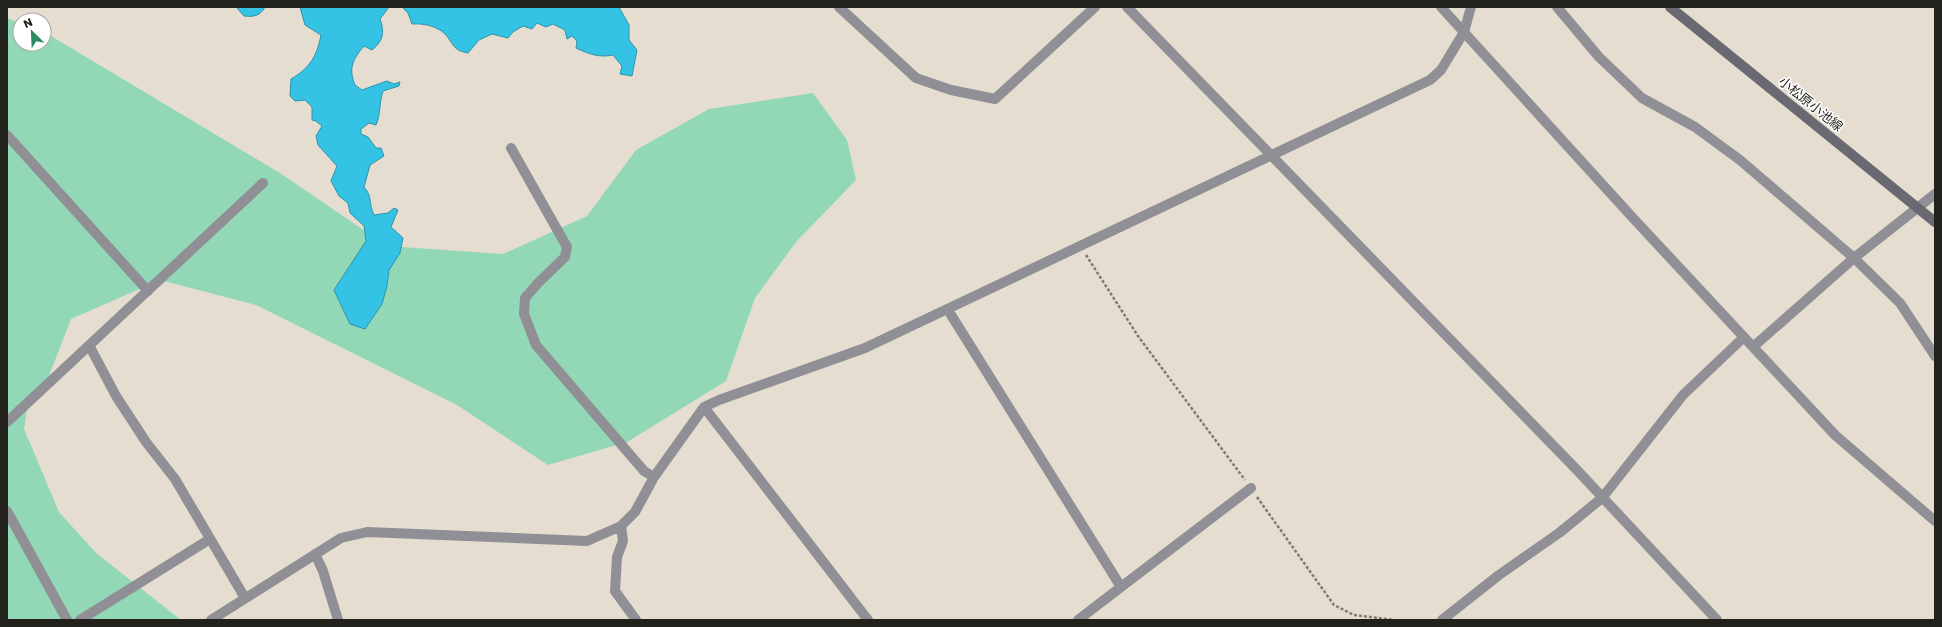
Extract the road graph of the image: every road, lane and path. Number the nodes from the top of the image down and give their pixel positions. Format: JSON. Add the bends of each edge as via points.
{"nodes":[{"id":1,"x":839,"y":7,"type":"edge"},
{"id":2,"x":1095,"y":7,"type":"edge"},
{"id":3,"x":1126,"y":7,"type":"edge"},
{"id":4,"x":1441,"y":7,"type":"edge"},
{"id":5,"x":1471,"y":7,"type":"edge"},
{"id":6,"x":1557,"y":7,"type":"edge"},
{"id":7,"x":1670,"y":7,"type":"edge"},
{"id":8,"x":1464,"y":32,"type":"junction"},
{"id":9,"x":7,"y":135,"type":"edge"},
{"id":10,"x":511,"y":148,"type":"dead end"},
{"id":11,"x":1271,"y":155,"type":"junction"},
{"id":12,"x":263,"y":183,"type":"dead end"},
{"id":13,"x":1935,"y":194,"type":"edge"},
{"id":14,"x":1918,"y":208,"type":"junction"},
{"id":15,"x":1935,"y":222,"type":"edge"},
{"id":16,"x":1081,"y":247,"type":"junction"},
{"id":17,"x":1854,"y":258,"type":"junction"},
{"id":18,"x":148,"y":291,"type":"junction"},
{"id":19,"x":948,"y":310,"type":"junction"},
{"id":20,"x":1744,"y":337,"type":"junction"},
{"id":21,"x":1754,"y":346,"type":"junction"},
{"id":22,"x":90,"y":347,"type":"junction"},
{"id":23,"x":1935,"y":356,"type":"edge"},
{"id":24,"x":704,"y":407,"type":"junction"},
{"id":25,"x":7,"y":422,"type":"edge"},
{"id":26,"x":654,"y":477,"type":"junction"},
{"id":27,"x":1251,"y":488,"type":"junction"},
{"id":28,"x":1602,"y":498,"type":"junction"},
{"id":29,"x":7,"y":511,"type":"edge"},
{"id":30,"x":1935,"y":521,"type":"edge"},
{"id":31,"x":620,"y":526,"type":"junction"},
{"id":32,"x":210,"y":539,"type":"junction"},
{"id":33,"x":315,"y":554,"type":"junction"},
{"id":34,"x":1122,"y":587,"type":"junction"},
{"id":35,"x":245,"y":598,"type":"junction"},
{"id":36,"x":1712,"y":619,"type":"edge"},
{"id":37,"x":67,"y":620,"type":"edge"},
{"id":38,"x":80,"y":620,"type":"edge"},
{"id":39,"x":211,"y":620,"type":"edge"},
{"id":40,"x":338,"y":620,"type":"edge"},
{"id":41,"x":636,"y":620,"type":"edge"},
{"id":42,"x":868,"y":620,"type":"edge"},
{"id":43,"x":1078,"y":620,"type":"edge"},
{"id":44,"x":1394,"y":620,"type":"edge"},
{"id":45,"x":1442,"y":620,"type":"edge"}],
"edges":[{"from":1,"to":2,"type":"street","via":[[916,78],[951,90],[995,100]]},
{"from":3,"to":11,"type":"street"},
{"from":4,"to":8,"type":"street"},
{"from":5,"to":8,"type":"street"},
{"from":6,"to":17,"type":"street","via":[[1598,57],[1642,98],[1695,127],[1740,160]]},
{"from":7,"to":14,"type":"main road","name":"小松原小池線"},
{"from":8,"to":11,"type":"street","via":[[1441,70],[1430,80]]},
{"from":8,"to":20,"type":"street"},
{"from":9,"to":18,"type":"street"},
{"from":10,"to":26,"type":"street","via":[[567,247],[565,256],[525,298],[524,314],[536,345],[644,471]]},
{"from":11,"to":16,"type":"street"},
{"from":11,"to":28,"type":"street"},
{"from":12,"to":18,"type":"street"},
{"from":13,"to":14,"type":"street"},
{"from":14,"to":15,"type":"main road","name":"小松原小池線"},
{"from":14,"to":17,"type":"street"},
{"from":16,"to":19,"type":"street"},
{"from":16,"to":27,"type":"path","via":[[1138,336]]},
{"from":17,"to":21,"type":"street"},
{"from":17,"to":23,"type":"street","via":[[1900,303]]},
{"from":18,"to":22,"type":"street"},
{"from":19,"to":24,"type":"street","via":[[865,348]]},
{"from":19,"to":34,"type":"street"},
{"from":20,"to":21,"type":"street"},
{"from":20,"to":28,"type":"street","via":[[1683,395]]},
{"from":21,"to":30,"type":"street","via":[[1835,435]]},
{"from":22,"to":25,"type":"street"},
{"from":22,"to":32,"type":"street","via":[[116,396],[146,442],[175,479]]},
{"from":24,"to":26,"type":"street"},
{"from":24,"to":42,"type":"street"},
{"from":26,"to":31,"type":"street","via":[[635,512]]},
{"from":27,"to":34,"type":"street"},
{"from":27,"to":44,"type":"path","via":[[1334,604],[1354,615]]},
{"from":28,"to":36,"type":"street"},
{"from":28,"to":45,"type":"street"},
{"from":29,"to":37,"type":"street"},
{"from":31,"to":33,"type":"street","via":[[587,541],[367,532],[341,538]]},
{"from":31,"to":41,"type":"street","via":[[623,541],[617,557],[616,591]]},
{"from":32,"to":35,"type":"street"},
{"from":32,"to":38,"type":"street"},
{"from":33,"to":35,"type":"street"},
{"from":33,"to":40,"type":"street"},
{"from":34,"to":43,"type":"street"},
{"from":35,"to":39,"type":"street"}]}
